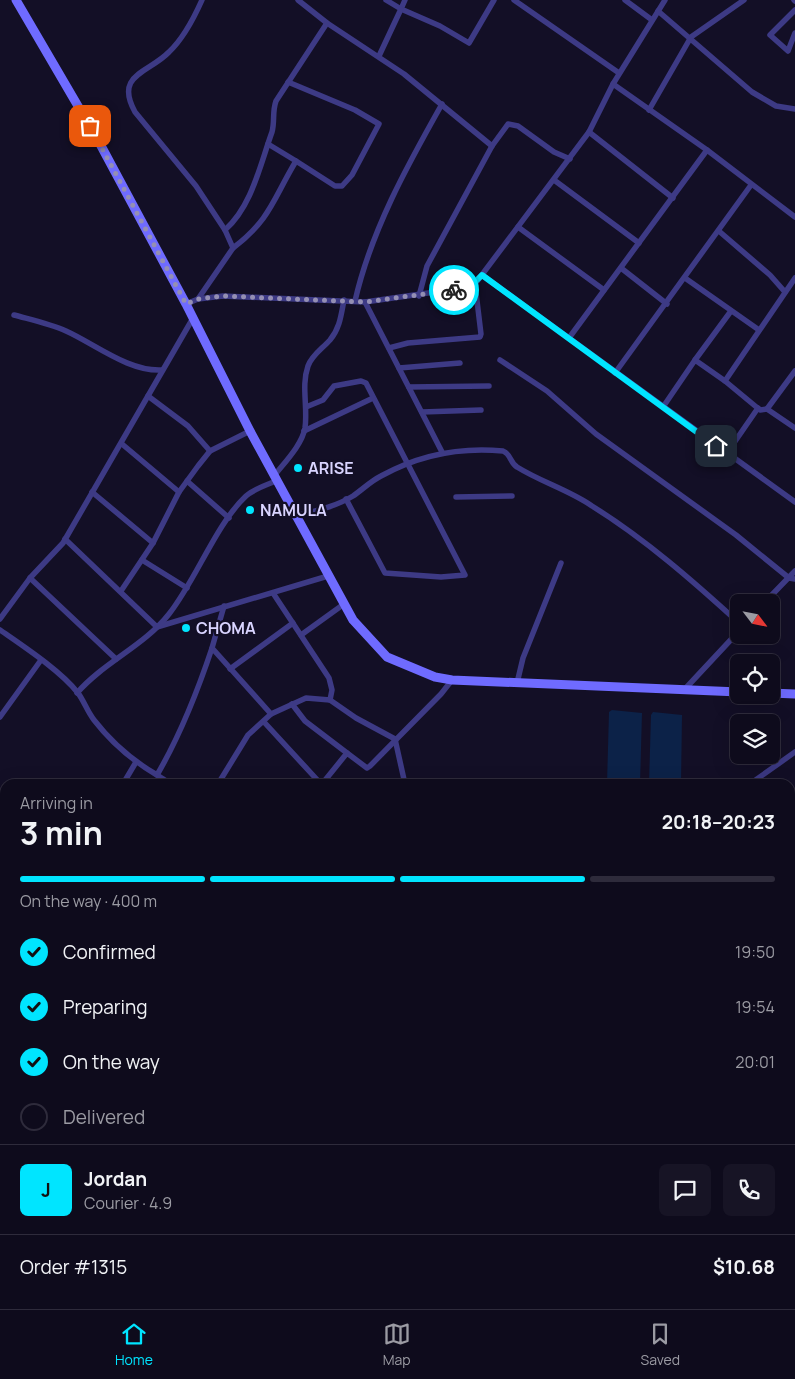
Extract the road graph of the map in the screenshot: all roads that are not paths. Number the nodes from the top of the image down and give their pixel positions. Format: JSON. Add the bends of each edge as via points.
{"nodes":[{"id":1,"x":16,"y":0,"type":"edge"},
{"id":2,"x":202,"y":0,"type":"edge"},
{"id":3,"x":298,"y":0,"type":"edge"},
{"id":4,"x":386,"y":0,"type":"edge"},
{"id":5,"x":405,"y":0,"type":"edge"},
{"id":6,"x":494,"y":0,"type":"edge"},
{"id":7,"x":514,"y":0,"type":"edge"},
{"id":8,"x":625,"y":0,"type":"edge"},
{"id":9,"x":665,"y":0,"type":"edge"},
{"id":10,"x":744,"y":0,"type":"edge"},
{"id":11,"x":401,"y":10,"type":"junction"},
{"id":12,"x":795,"y":10,"type":"edge"},
{"id":13,"x":658,"y":11,"type":"junction"},
{"id":14,"x":652,"y":20,"type":"junction"},
{"id":15,"x":327,"y":23,"type":"junction"},
{"id":16,"x":795,"y":33,"type":"edge"},
{"id":17,"x":690,"y":37,"type":"junction"},
{"id":18,"x":380,"y":56,"type":"junction"},
{"id":19,"x":620,"y":74,"type":"junction"},
{"id":20,"x":288,"y":82,"type":"junction"},
{"id":21,"x":613,"y":84,"type":"junction"},
{"id":22,"x":442,"y":104,"type":"junction"},
{"id":23,"x":795,"y":109,"type":"edge"},
{"id":24,"x":649,"y":110,"type":"junction"},
{"id":25,"x":589,"y":132,"type":"junction"},
{"id":26,"x":268,"y":144,"type":"junction"},
{"id":27,"x":492,"y":146,"type":"junction"},
{"id":28,"x":706,"y":150,"type":"junction"},
{"id":29,"x":570,"y":159,"type":"junction"},
{"id":30,"x":296,"y":161,"type":"junction"},
{"id":31,"x":554,"y":180,"type":"junction"},
{"id":32,"x":750,"y":183,"type":"junction"},
{"id":33,"x":672,"y":198,"type":"junction"},
{"id":34,"x":795,"y":217,"type":"edge"},
{"id":35,"x":518,"y":228,"type":"junction"},
{"id":36,"x":225,"y":230,"type":"junction"},
{"id":37,"x":720,"y":232,"type":"junction"},
{"id":38,"x":639,"y":243,"type":"junction"},
{"id":39,"x":233,"y":248,"type":"junction"},
{"id":40,"x":620,"y":268,"type":"junction"},
{"id":41,"x":482,"y":275,"type":"junction"},
{"id":42,"x":685,"y":278,"type":"junction"},
{"id":43,"x":795,"y":278,"type":"edge"},
{"id":44,"x":475,"y":284,"type":"junction"},
{"id":45,"x":604,"y":290,"type":"junction"},
{"id":46,"x":785,"y":292,"type":"junction"},
{"id":47,"x":419,"y":296,"type":"junction"},
{"id":48,"x":198,"y":299,"type":"junction"},
{"id":49,"x":344,"y":300,"type":"junction"},
{"id":50,"x":355,"y":301,"type":"junction"},
{"id":51,"x":365,"y":302,"type":"junction"},
{"id":52,"x":186,"y":304,"type":"junction"},
{"id":53,"x":666,"y":304,"type":"junction"},
{"id":54,"x":730,"y":311,"type":"junction"},
{"id":55,"x":14,"y":315,"type":"dead end"},
{"id":56,"x":194,"y":318,"type":"junction"},
{"id":57,"x":759,"y":330,"type":"junction"},
{"id":58,"x":569,"y":338,"type":"junction"},
{"id":59,"x":389,"y":348,"type":"junction"},
{"id":60,"x":500,"y":360,"type":"dead end"},
{"id":61,"x":695,"y":360,"type":"junction"},
{"id":62,"x":460,"y":363,"type":"dead end"},
{"id":63,"x":399,"y":368,"type":"junction"},
{"id":64,"x":162,"y":370,"type":"junction"},
{"id":65,"x":795,"y":371,"type":"edge"},
{"id":66,"x":615,"y":373,"type":"junction"},
{"id":67,"x":726,"y":381,"type":"junction"},
{"id":68,"x":489,"y":386,"type":"dead end"},
{"id":69,"x":409,"y":387,"type":"junction"},
{"id":70,"x":148,"y":396,"type":"junction"},
{"id":71,"x":373,"y":398,"type":"junction"},
{"id":72,"x":306,"y":407,"type":"junction"},
{"id":73,"x":663,"y":407,"type":"junction"},
{"id":74,"x":758,"y":408,"type":"junction"},
{"id":75,"x":767,"y":408,"type":"junction"},
{"id":76,"x":481,"y":410,"type":"dead end"},
{"id":77,"x":422,"y":412,"type":"junction"},
{"id":78,"x":795,"y":428,"type":"edge"},
{"id":79,"x":250,"y":431,"type":"junction"},
{"id":80,"x":304,"y":431,"type":"junction"},
{"id":81,"x":122,"y":444,"type":"junction"},
{"id":82,"x":210,"y":451,"type":"junction"},
{"id":83,"x":442,"y":452,"type":"junction"},
{"id":84,"x":727,"y":453,"type":"junction"},
{"id":85,"x":408,"y":464,"type":"junction"},
{"id":86,"x":275,"y":479,"type":"junction"},
{"id":87,"x":187,"y":481,"type":"junction"},
{"id":88,"x":92,"y":492,"type":"junction"},
{"id":89,"x":179,"y":492,"type":"junction"},
{"id":90,"x":456,"y":496,"type":"dead end"},
{"id":91,"x":512,"y":496,"type":"dead end"},
{"id":92,"x":346,"y":499,"type":"junction"},
{"id":93,"x":795,"y":502,"type":"edge"},
{"id":94,"x":295,"y":516,"type":"junction"},
{"id":95,"x":229,"y":518,"type":"junction"},
{"id":96,"x":65,"y":539,"type":"junction"},
{"id":97,"x":153,"y":543,"type":"junction"},
{"id":98,"x":142,"y":560,"type":"junction"},
{"id":99,"x":561,"y":563,"type":"dead end"},
{"id":100,"x":795,"y":571,"type":"edge"},
{"id":101,"x":328,"y":576,"type":"junction"},
{"id":102,"x":30,"y":578,"type":"junction"},
{"id":103,"x":792,"y":579,"type":"edge"},
{"id":104,"x":187,"y":588,"type":"junction"},
{"id":105,"x":121,"y":591,"type":"junction"},
{"id":106,"x":274,"y":593,"type":"junction"},
{"id":107,"x":774,"y":594,"type":"edge"},
{"id":108,"x":344,"y":604,"type":"junction"},
{"id":109,"x":224,"y":606,"type":"junction"},
{"id":110,"x":730,"y":615,"type":"edge"},
{"id":111,"x":0,"y":619,"type":"edge"},
{"id":112,"x":293,"y":623,"type":"junction"},
{"id":113,"x":157,"y":627,"type":"junction"},
{"id":114,"x":0,"y":630,"type":"edge"},
{"id":115,"x":301,"y":635,"type":"junction"},
{"id":116,"x":730,"y":641,"type":"edge"},
{"id":117,"x":212,"y":648,"type":"junction"},
{"id":118,"x":116,"y":659,"type":"junction"},
{"id":119,"x":41,"y":660,"type":"junction"},
{"id":120,"x":230,"y":669,"type":"junction"},
{"id":121,"x":452,"y":680,"type":"junction"},
{"id":122,"x":517,"y":682,"type":"junction"},
{"id":123,"x":684,"y":690,"type":"junction"},
{"id":124,"x":78,"y":692,"type":"junction"},
{"id":125,"x":730,"y":692,"type":"edge"},
{"id":126,"x":780,"y":693,"type":"edge"},
{"id":127,"x":795,"y":694,"type":"edge"},
{"id":128,"x":330,"y":700,"type":"junction"},
{"id":129,"x":292,"y":704,"type":"junction"},
{"id":130,"x":271,"y":714,"type":"junction"},
{"id":131,"x":0,"y":717,"type":"edge"},
{"id":132,"x":264,"y":722,"type":"junction"},
{"id":133,"x":395,"y":739,"type":"junction"},
{"id":134,"x":795,"y":752,"type":"edge"},
{"id":135,"x":347,"y":753,"type":"junction"},
{"id":136,"x":136,"y":762,"type":"junction"},
{"id":137,"x":157,"y":775,"type":"junction"},
{"id":138,"x":126,"y":779,"type":"edge"},
{"id":139,"x":163,"y":779,"type":"edge"},
{"id":140,"x":221,"y":779,"type":"edge"},
{"id":141,"x":317,"y":779,"type":"edge"},
{"id":142,"x":326,"y":779,"type":"edge"},
{"id":143,"x":404,"y":779,"type":"edge"},
{"id":144,"x":757,"y":779,"type":"edge"}],
"edges":[{"from":1,"to":52,"type":"street","via":[[94,134]]},
{"from":2,"to":36,"type":"street","via":[[187,30],[169,52],[130,82],[129,96],[141,121],[180,164]]},
{"from":3,"to":15,"type":"street"},
{"from":4,"to":11,"type":"street"},
{"from":5,"to":11,"type":"street"},
{"from":6,"to":11,"type":"street","via":[[469,43],[440,26]]},
{"from":7,"to":19,"type":"street"},
{"from":8,"to":14,"type":"street"},
{"from":9,"to":13,"type":"street"},
{"from":10,"to":17,"type":"street"},
{"from":11,"to":18,"type":"street"},
{"from":12,"to":16,"type":"street","via":[[770,35],[788,52]]},
{"from":13,"to":14,"type":"street"},
{"from":13,"to":17,"type":"street"},
{"from":14,"to":19,"type":"street"},
{"from":15,"to":18,"type":"street"},
{"from":15,"to":20,"type":"street"},
{"from":17,"to":23,"type":"street","via":[[752,92],[776,106]]},
{"from":17,"to":24,"type":"street"},
{"from":18,"to":22,"type":"street"},
{"from":19,"to":21,"type":"street"},
{"from":20,"to":26,"type":"street","via":[[273,109],[274,126]]},
{"from":20,"to":30,"type":"street","via":[[355,110],[379,124],[352,175],[342,186],[335,186]]},
{"from":21,"to":24,"type":"street"},
{"from":21,"to":25,"type":"street"},
{"from":22,"to":27,"type":"street"},
{"from":22,"to":50,"type":"street","via":[[406,167],[366,260]]},
{"from":24,"to":28,"type":"street"},
{"from":25,"to":29,"type":"street"},
{"from":25,"to":33,"type":"street"},
{"from":26,"to":30,"type":"street"},
{"from":26,"to":36,"type":"street","via":[[242,212]]},
{"from":27,"to":29,"type":"street","via":[[504,129],[513,123],[554,152]]},
{"from":27,"to":47,"type":"street","via":[[427,266]]},
{"from":28,"to":32,"type":"street"},
{"from":28,"to":33,"type":"street"},
{"from":29,"to":31,"type":"street"},
{"from":30,"to":39,"type":"street","via":[[267,216],[253,233]]},
{"from":31,"to":35,"type":"street"},
{"from":31,"to":38,"type":"street"},
{"from":32,"to":34,"type":"street"},
{"from":32,"to":37,"type":"street"},
{"from":33,"to":38,"type":"street"},
{"from":35,"to":41,"type":"street"},
{"from":35,"to":45,"type":"street"},
{"from":36,"to":39,"type":"street"},
{"from":37,"to":42,"type":"street"},
{"from":37,"to":46,"type":"street"},
{"from":38,"to":40,"type":"street"},
{"from":39,"to":48,"type":"street"},
{"from":40,"to":45,"type":"street"},
{"from":40,"to":53,"type":"street"},
{"from":41,"to":44,"type":"street"},
{"from":41,"to":58,"type":"street"},
{"from":42,"to":53,"type":"street"},
{"from":42,"to":54,"type":"street"},
{"from":43,"to":46,"type":"street"},
{"from":44,"to":47,"type":"street"},
{"from":44,"to":59,"type":"street","via":[[480,337],[408,343]]},
{"from":45,"to":58,"type":"street"},
{"from":46,"to":57,"type":"street"},
{"from":47,"to":51,"type":"street"},
{"from":48,"to":49,"type":"street","via":[[223,296]]},
{"from":48,"to":52,"type":"street"},
{"from":49,"to":50,"type":"street"},
{"from":49,"to":72,"type":"street","via":[[339,326],[307,367]]},
{"from":50,"to":51,"type":"street"},
{"from":51,"to":59,"type":"street"},
{"from":52,"to":56,"type":"street"},
{"from":53,"to":66,"type":"street"},
{"from":54,"to":57,"type":"street"},
{"from":54,"to":61,"type":"street"},
{"from":55,"to":64,"type":"street","via":[[68,332],[146,370]]},
{"from":56,"to":64,"type":"street"},
{"from":56,"to":79,"type":"street"},
{"from":57,"to":67,"type":"street"},
{"from":58,"to":66,"type":"street"},
{"from":59,"to":63,"type":"street"},
{"from":60,"to":103,"type":"street","via":[[547,392],[596,434]]},
{"from":61,"to":67,"type":"street"},
{"from":61,"to":73,"type":"street"},
{"from":62,"to":63,"type":"street"},
{"from":63,"to":69,"type":"street"},
{"from":64,"to":70,"type":"street"},
{"from":65,"to":75,"type":"street"},
{"from":66,"to":73,"type":"street"},
{"from":67,"to":74,"type":"street"},
{"from":68,"to":69,"type":"street"},
{"from":69,"to":77,"type":"street"},
{"from":70,"to":81,"type":"street"},
{"from":70,"to":82,"type":"street","via":[[188,426]]},
{"from":71,"to":72,"type":"street","via":[[366,383],[361,381],[334,386],[322,401]]},
{"from":71,"to":80,"type":"street"},
{"from":71,"to":85,"type":"street"},
{"from":72,"to":80,"type":"street"},
{"from":73,"to":84,"type":"street"},
{"from":74,"to":75,"type":"street"},
{"from":74,"to":84,"type":"street"},
{"from":75,"to":78,"type":"street"},
{"from":76,"to":77,"type":"street"},
{"from":77,"to":83,"type":"street"},
{"from":79,"to":82,"type":"street"},
{"from":79,"to":86,"type":"street"},
{"from":80,"to":86,"type":"street"},
{"from":81,"to":88,"type":"street"},
{"from":81,"to":89,"type":"street"},
{"from":82,"to":87,"type":"street"},
{"from":83,"to":85,"type":"street"},
{"from":83,"to":110,"type":"street","via":[[506,452],[516,466],[577,496],[626,530]]},
{"from":84,"to":93,"type":"street"},
{"from":85,"to":92,"type":"street","via":[[381,476]]},
{"from":85,"to":92,"type":"street","via":[[465,576],[386,574]]},
{"from":86,"to":94,"type":"street"},
{"from":86,"to":95,"type":"street","via":[[247,496]]},
{"from":87,"to":89,"type":"street"},
{"from":87,"to":95,"type":"street"},
{"from":88,"to":96,"type":"street"},
{"from":88,"to":97,"type":"street"},
{"from":89,"to":97,"type":"street"},
{"from":90,"to":91,"type":"street"},
{"from":92,"to":94,"type":"street","via":[[328,508]]},
{"from":94,"to":101,"type":"street"},
{"from":95,"to":104,"type":"street"},
{"from":96,"to":102,"type":"street"},
{"from":96,"to":105,"type":"street"},
{"from":97,"to":98,"type":"street"},
{"from":98,"to":104,"type":"street"},
{"from":98,"to":105,"type":"street"},
{"from":99,"to":122,"type":"street","via":[[523,658]]},
{"from":100,"to":103,"type":"street"},
{"from":101,"to":106,"type":"street"},
{"from":101,"to":108,"type":"street"},
{"from":102,"to":111,"type":"street"},
{"from":102,"to":118,"type":"street"},
{"from":103,"to":107,"type":"street"},
{"from":104,"to":113,"type":"street"},
{"from":105,"to":113,"type":"street"},
{"from":106,"to":109,"type":"street"},
{"from":106,"to":112,"type":"street"},
{"from":108,"to":115,"type":"street"},
{"from":108,"to":121,"type":"street","via":[[353,620],[387,657],[435,677]]},
{"from":109,"to":113,"type":"street"},
{"from":109,"to":117,"type":"street"},
{"from":112,"to":115,"type":"street"},
{"from":112,"to":120,"type":"street"},
{"from":113,"to":118,"type":"street"},
{"from":114,"to":119,"type":"street"},
{"from":115,"to":128,"type":"street","via":[[329,678]]},
{"from":116,"to":123,"type":"street"},
{"from":117,"to":120,"type":"street"},
{"from":117,"to":137,"type":"street","via":[[176,743]]},
{"from":118,"to":124,"type":"street","via":[[92,676]]},
{"from":119,"to":124,"type":"street"},
{"from":119,"to":131,"type":"street"},
{"from":120,"to":130,"type":"street"},
{"from":121,"to":122,"type":"street"},
{"from":121,"to":133,"type":"street"},
{"from":122,"to":123,"type":"street"},
{"from":123,"to":125,"type":"street"},
{"from":124,"to":136,"type":"street","via":[[94,720]]},
{"from":126,"to":127,"type":"street"},
{"from":128,"to":129,"type":"street","via":[[306,698]]},
{"from":128,"to":133,"type":"street"},
{"from":129,"to":130,"type":"street"},
{"from":129,"to":135,"type":"street","via":[[305,721]]},
{"from":130,"to":132,"type":"street"},
{"from":132,"to":140,"type":"street","via":[[248,735]]},
{"from":132,"to":141,"type":"street"},
{"from":133,"to":135,"type":"street","via":[[367,768]]},
{"from":133,"to":143,"type":"street"},
{"from":134,"to":144,"type":"street"},
{"from":135,"to":142,"type":"street"},
{"from":136,"to":137,"type":"street"},
{"from":136,"to":138,"type":"street"},
{"from":137,"to":139,"type":"street"}]}
